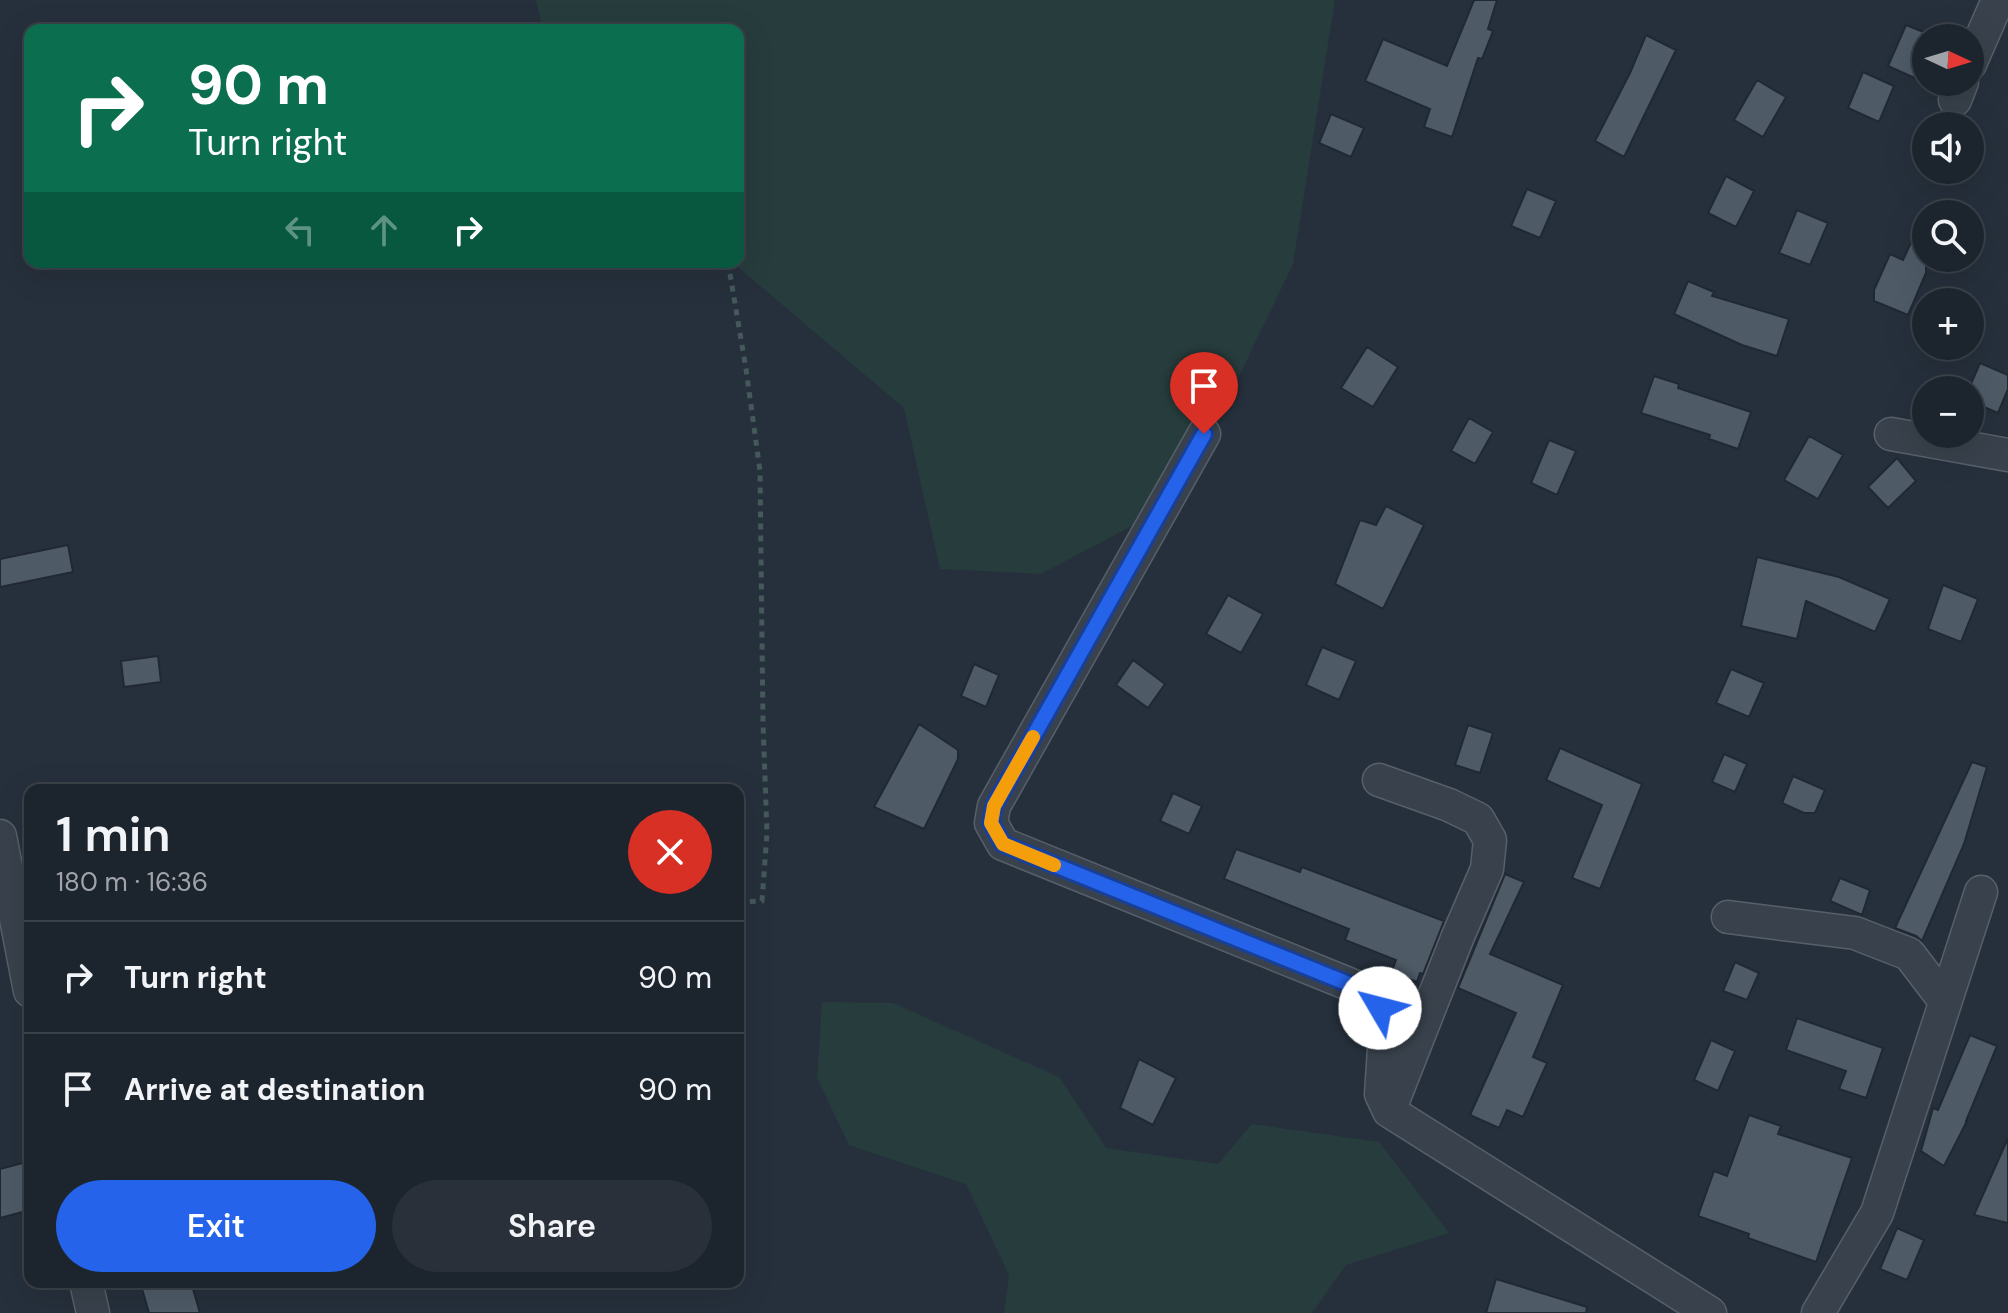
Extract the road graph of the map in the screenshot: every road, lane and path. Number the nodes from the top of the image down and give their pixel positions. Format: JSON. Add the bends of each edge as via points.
{"nodes":[{"id":1,"x":1998,"y":0,"type":"edge"},
{"id":2,"x":1984,"y":32,"type":"edge"},
{"id":3,"x":729,"y":268,"type":"edge"},
{"id":4,"x":1204,"y":434,"type":"dead end"},
{"id":5,"x":1891,"y":434,"type":"dead end"},
{"id":6,"x":2008,"y":455,"type":"edge"},
{"id":7,"x":1379,"y":780,"type":"dead end"},
{"id":8,"x":0,"y":836,"type":"edge"},
{"id":9,"x":3,"y":867,"type":"edge"},
{"id":10,"x":1981,"y":892,"type":"dead end"},
{"id":11,"x":744,"y":902,"type":"edge"},
{"id":12,"x":1728,"y":917,"type":"dead end"},
{"id":13,"x":24,"y":963,"type":"edge"},
{"id":14,"x":1945,"y":1001,"type":"junction"},
{"id":15,"x":1389,"y":1111,"type":"junction"},
{"id":16,"x":87,"y":1288,"type":"edge"},
{"id":17,"x":93,"y":1313,"type":"edge"},
{"id":18,"x":1710,"y":1313,"type":"edge"},
{"id":19,"x":1818,"y":1313,"type":"edge"}],
"edges":[{"from":1,"to":2,"type":"street"},
{"from":3,"to":11,"type":"path","via":[[760,471],[767,833],[762,901]]},
{"from":4,"to":15,"type":"street","via":[[994,806],[991,823],[1003,844],[1366,991],[1380,1008],[1385,1034],[1381,1094]]},
{"from":5,"to":6,"type":"street"},
{"from":7,"to":15,"type":"street","via":[[1478,819],[1490,840],[1487,869]]},
{"from":8,"to":9,"type":"street"},
{"from":9,"to":13,"type":"street"},
{"from":10,"to":14,"type":"street"},
{"from":12,"to":14,"type":"street","via":[[1855,933],[1909,954]]},
{"from":14,"to":19,"type":"street","via":[[1877,1213]]},
{"from":15,"to":18,"type":"street"},
{"from":16,"to":17,"type":"street"}]}
